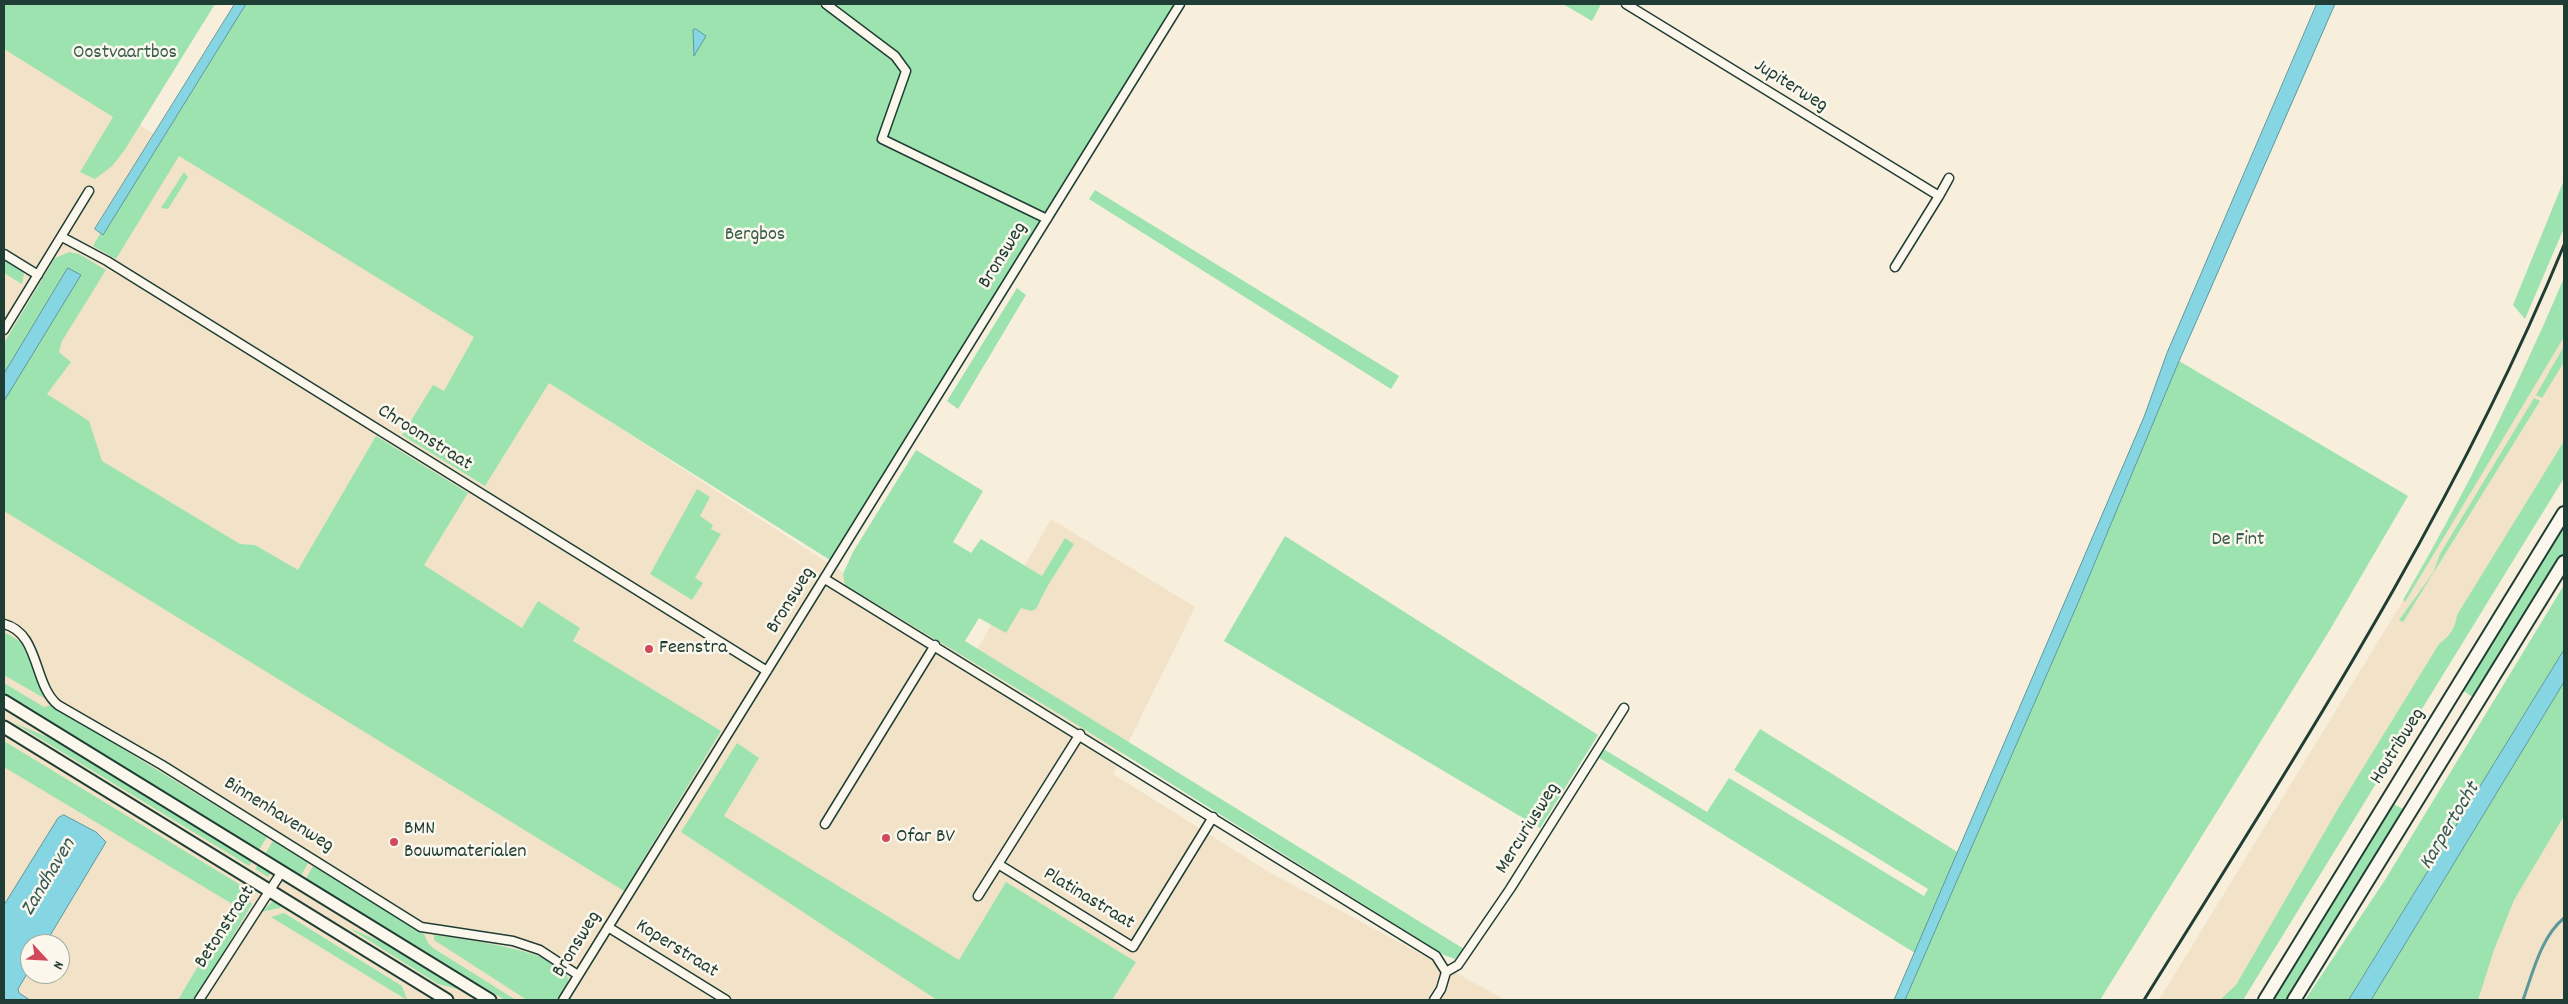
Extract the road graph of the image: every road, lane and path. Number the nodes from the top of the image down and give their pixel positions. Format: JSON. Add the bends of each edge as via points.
{"nodes":[{"id":1,"x":826,"y":4,"type":"edge"},
{"id":2,"x":1180,"y":4,"type":"edge"},
{"id":3,"x":1626,"y":4,"type":"edge"},
{"id":4,"x":1949,"y":178,"type":"dead end"},
{"id":5,"x":89,"y":191,"type":"dead end"},
{"id":6,"x":1939,"y":196,"type":"junction"},
{"id":7,"x":1047,"y":219,"type":"junction"},
{"id":8,"x":62,"y":236,"type":"junction"},
{"id":9,"x":4,"y":254,"type":"edge"},
{"id":10,"x":1895,"y":267,"type":"dead end"},
{"id":11,"x":38,"y":275,"type":"junction"},
{"id":12,"x":4,"y":330,"type":"edge"},
{"id":13,"x":2564,"y":513,"type":"edge"},
{"id":14,"x":2564,"y":562,"type":"edge"},
{"id":15,"x":825,"y":578,"type":"junction"},
{"id":16,"x":4,"y":624,"type":"edge"},
{"id":17,"x":935,"y":645,"type":"junction"},
{"id":18,"x":767,"y":671,"type":"junction"},
{"id":19,"x":4,"y":701,"type":"edge"},
{"id":20,"x":1624,"y":708,"type":"dead end"},
{"id":21,"x":4,"y":727,"type":"edge"},
{"id":22,"x":1080,"y":734,"type":"junction"},
{"id":23,"x":1213,"y":817,"type":"junction"},
{"id":24,"x":825,"y":824,"type":"dead end"},
{"id":25,"x":998,"y":864,"type":"junction"},
{"id":26,"x":281,"y":873,"type":"junction"},
{"id":27,"x":270,"y":889,"type":"junction"},
{"id":28,"x":978,"y":896,"type":"dead end"},
{"id":29,"x":608,"y":927,"type":"junction"},
{"id":30,"x":1446,"y":972,"type":"junction"},
{"id":31,"x":578,"y":975,"type":"junction"},
{"id":32,"x":199,"y":1000,"type":"edge"},
{"id":33,"x":447,"y":1000,"type":"edge"},
{"id":34,"x":490,"y":1000,"type":"edge"},
{"id":35,"x":564,"y":1000,"type":"edge"},
{"id":36,"x":726,"y":1000,"type":"edge"},
{"id":37,"x":1434,"y":1000,"type":"edge"},
{"id":38,"x":2265,"y":1000,"type":"edge"},
{"id":39,"x":2294,"y":1000,"type":"edge"}],
"edges":[{"from":1,"to":7,"type":"street","name":"Bronsweg","via":[[895,56],[906,71],[882,139]]},
{"from":2,"to":7,"type":"street","name":"Bronsweg"},
{"from":3,"to":6,"type":"street","name":"Jupiterweg"},
{"from":4,"to":6,"type":"street"},
{"from":5,"to":8,"type":"street"},
{"from":6,"to":10,"type":"street"},
{"from":7,"to":15,"type":"street","name":"Bronsweg"},
{"from":8,"to":11,"type":"street"},
{"from":8,"to":18,"type":"street","name":"Chroomstraat"},
{"from":9,"to":11,"type":"street"},
{"from":11,"to":12,"type":"street"},
{"from":13,"to":38,"type":"main road","name":"Houtribweg"},
{"from":14,"to":39,"type":"main road"},
{"from":15,"to":17,"type":"street"},
{"from":15,"to":18,"type":"street","name":"Bronsweg"},
{"from":16,"to":31,"type":"street","name":"Binnenhavenweg","via":[[12,626],[25,640],[47,694],[58,705],[162,765],[421,926],[513,941],[540,950]]},
{"from":17,"to":22,"type":"street"},
{"from":17,"to":24,"type":"street"},
{"from":18,"to":29,"type":"street","name":"Bronsweg"},
{"from":19,"to":26,"type":"main road"},
{"from":20,"to":30,"type":"street","name":"Mercuriusweg","via":[[1510,889],[1458,966]]},
{"from":21,"to":27,"type":"main road"},
{"from":22,"to":23,"type":"street"},
{"from":22,"to":25,"type":"street"},
{"from":23,"to":25,"type":"street","name":"Platinastraat","via":[[1133,947]]},
{"from":23,"to":30,"type":"street","via":[[1436,956]]},
{"from":25,"to":28,"type":"street"},
{"from":26,"to":27,"type":"street","name":"Betonstraat"},
{"from":26,"to":34,"type":"main road"},
{"from":27,"to":32,"type":"street","name":"Betonstraat"},
{"from":27,"to":33,"type":"main road"},
{"from":29,"to":31,"type":"street","name":"Bronsweg"},
{"from":29,"to":36,"type":"street","name":"Koperstraat"},
{"from":30,"to":37,"type":"street"},
{"from":31,"to":35,"type":"street","name":"Bronsweg"}]}
